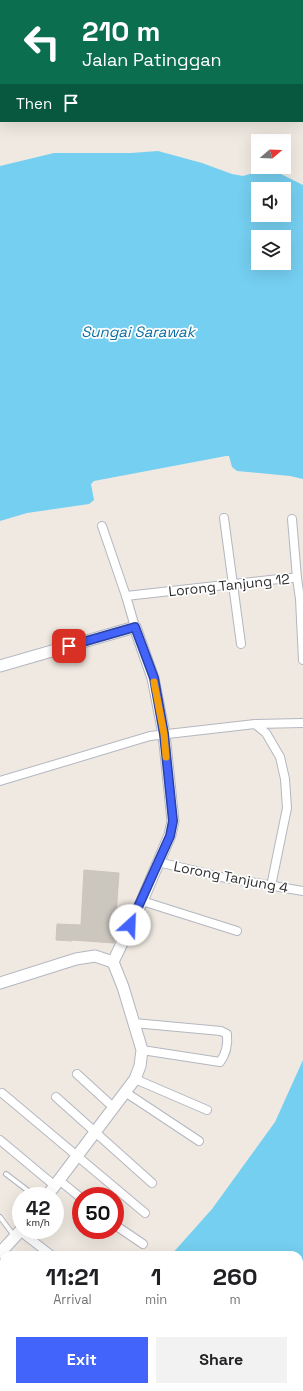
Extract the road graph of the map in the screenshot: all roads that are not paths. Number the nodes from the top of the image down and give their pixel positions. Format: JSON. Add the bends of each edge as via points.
{"nodes":[{"id":1,"x":224,"y":518,"type":"dead end"},
{"id":2,"x":292,"y":519,"type":"dead end"},
{"id":3,"x":102,"y":526,"type":"dead end"},
{"id":4,"x":297,"y":578,"type":"junction"},
{"id":5,"x":234,"y":584,"type":"junction"},
{"id":6,"x":126,"y":596,"type":"junction"},
{"id":7,"x":135,"y":627,"type":"junction"},
{"id":8,"x":241,"y":644,"type":"dead end"},
{"id":9,"x":303,"y":660,"type":"edge"},
{"id":10,"x":0,"y":666,"type":"edge"},
{"id":11,"x":303,"y":723,"type":"edge"},
{"id":12,"x":255,"y":724,"type":"junction"},
{"id":13,"x":164,"y":734,"type":"junction"},
{"id":14,"x":0,"y":781,"type":"edge"},
{"id":15,"x":158,"y":862,"type":"junction"},
{"id":16,"x":271,"y":886,"type":"junction"},
{"id":17,"x":303,"y":891,"type":"edge"},
{"id":18,"x":142,"y":901,"type":"junction"},
{"id":19,"x":237,"y":931,"type":"dead end"},
{"id":20,"x":113,"y":962,"type":"junction"},
{"id":21,"x":0,"y":983,"type":"edge"},
{"id":22,"x":134,"y":1023,"type":"junction"},
{"id":23,"x":142,"y":1050,"type":"junction"},
{"id":24,"x":77,"y":1074,"type":"dead end"},
{"id":25,"x":135,"y":1079,"type":"junction"},
{"id":26,"x":125,"y":1092,"type":"junction"},
{"id":27,"x":2,"y":1093,"type":"dead end"},
{"id":28,"x":56,"y":1097,"type":"dead end"},
{"id":29,"x":114,"y":1107,"type":"junction"},
{"id":30,"x":207,"y":1110,"type":"dead end"},
{"id":31,"x":94,"y":1132,"type":"junction"},
{"id":32,"x":0,"y":1140,"type":"edge"},
{"id":33,"x":199,"y":1141,"type":"dead end"},
{"id":34,"x":76,"y":1155,"type":"junction"},
{"id":35,"x":6,"y":1174,"type":"dead end"},
{"id":36,"x":57,"y":1183,"type":"junction"},
{"id":37,"x":152,"y":1183,"type":"dead end"},
{"id":38,"x":23,"y":1187,"type":"edge"},
{"id":39,"x":54,"y":1187,"type":"edge"},
{"id":40,"x":72,"y":1192,"type":"edge"},
{"id":41,"x":144,"y":1214,"type":"dead end"},
{"id":42,"x":0,"y":1217,"type":"edge"},
{"id":43,"x":12,"y":1226,"type":"edge"},
{"id":44,"x":124,"y":1232,"type":"edge"},
{"id":45,"x":13,"y":1239,"type":"edge"},
{"id":46,"x":29,"y":1239,"type":"edge"},
{"id":47,"x":143,"y":1244,"type":"dead end"},
{"id":48,"x":2,"y":1251,"type":"edge"},
{"id":49,"x":46,"y":1251,"type":"edge"}],
"edges":[{"from":1,"to":5,"type":"street"},
{"from":2,"to":4,"type":"street"},
{"from":3,"to":6,"type":"street"},
{"from":4,"to":5,"type":"street","name":"Lorong Tanjung 12"},
{"from":4,"to":9,"type":"street","name":"Lorong Tanjung 12"},
{"from":5,"to":6,"type":"street","name":"Lorong Tanjung 12"},
{"from":5,"to":8,"type":"street"},
{"from":6,"to":7,"type":"street"},
{"from":7,"to":10,"type":"main road"},
{"from":7,"to":13,"type":"main road","via":[[154,678]]},
{"from":11,"to":12,"type":"street"},
{"from":12,"to":13,"type":"street"},
{"from":12,"to":16,"type":"street","via":[[266,733],[280,757],[285,779],[287,808]]},
{"from":13,"to":14,"type":"street"},
{"from":13,"to":15,"type":"main road","via":[[173,821],[170,836]]},
{"from":15,"to":16,"type":"street","name":"Lorong Tanjung 4"},
{"from":15,"to":18,"type":"main road"},
{"from":16,"to":17,"type":"street","name":"Lorong Tanjung 4"},
{"from":18,"to":19,"type":"street"},
{"from":18,"to":20,"type":"main road"},
{"from":20,"to":21,"type":"main road","via":[[95,956],[76,959]]},
{"from":20,"to":22,"type":"main road"},
{"from":22,"to":23,"type":"main road"},
{"from":22,"to":23,"type":"street","via":[[221,1031],[227,1034],[228,1042],[220,1062]]},
{"from":23,"to":25,"type":"main road"},
{"from":24,"to":29,"type":"street"},
{"from":25,"to":26,"type":"main road"},
{"from":25,"to":30,"type":"street"},
{"from":26,"to":29,"type":"main road"},
{"from":26,"to":33,"type":"street"},
{"from":27,"to":34,"type":"street"},
{"from":28,"to":31,"type":"street"},
{"from":29,"to":31,"type":"main road"},
{"from":31,"to":34,"type":"main road"},
{"from":31,"to":37,"type":"street"},
{"from":32,"to":36,"type":"street"},
{"from":34,"to":36,"type":"main road"},
{"from":34,"to":41,"type":"street"},
{"from":35,"to":38,"type":"lane"},
{"from":36,"to":39,"type":"main road"},
{"from":36,"to":40,"type":"street"},
{"from":42,"to":43,"type":"lane"},
{"from":44,"to":47,"type":"street"},
{"from":45,"to":48,"type":"main road"},
{"from":46,"to":49,"type":"street"}]}
